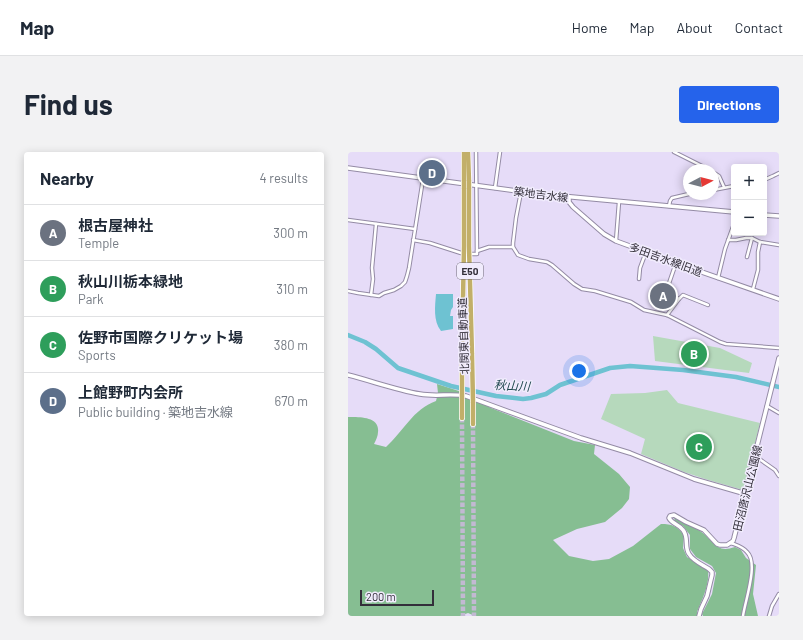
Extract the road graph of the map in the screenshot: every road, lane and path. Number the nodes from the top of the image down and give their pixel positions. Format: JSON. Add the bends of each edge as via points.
{"nodes":[{"id":1,"x":464,"y":152,"type":"edge"},
{"id":2,"x":468,"y":152,"type":"edge"},
{"id":3,"x":476,"y":152,"type":"edge"},
{"id":4,"x":500,"y":152,"type":"edge"},
{"id":5,"x":674,"y":152,"type":"edge"},
{"id":6,"x":698,"y":164,"type":"edge"},
{"id":7,"x":348,"y":168,"type":"edge"},
{"id":8,"x":779,"y":173,"type":"edge"},
{"id":9,"x":719,"y":176,"type":"edge"},
{"id":10,"x":423,"y":179,"type":"junction"},
{"id":11,"x":767,"y":179,"type":"edge"},
{"id":12,"x":466,"y":181,"type":"junction"},
{"id":13,"x":476,"y":186,"type":"junction"},
{"id":14,"x":731,"y":186,"type":"edge"},
{"id":15,"x":724,"y":187,"type":"junction"},
{"id":16,"x":466,"y":188,"type":"junction"},
{"id":17,"x":495,"y":188,"type":"junction"},
{"id":18,"x":719,"y":188,"type":"edge"},
{"id":19,"x":521,"y":192,"type":"junction"},
{"id":20,"x":683,"y":195,"type":"edge"},
{"id":21,"x":569,"y":197,"type":"junction"},
{"id":22,"x":619,"y":202,"type":"junction"},
{"id":23,"x":669,"y":206,"type":"junction"},
{"id":24,"x":731,"y":212,"type":"edge"},
{"id":25,"x":767,"y":215,"type":"edge"},
{"id":26,"x":779,"y":216,"type":"edge"},
{"id":27,"x":348,"y":220,"type":"edge"},
{"id":28,"x":376,"y":224,"type":"junction"},
{"id":29,"x":415,"y":229,"type":"junction"},
{"id":30,"x":731,"y":232,"type":"edge"},
{"id":31,"x":752,"y":238,"type":"junction"},
{"id":32,"x":413,"y":240,"type":"junction"},
{"id":33,"x":728,"y":240,"type":"junction"},
{"id":34,"x":616,"y":241,"type":"junction"},
{"id":35,"x":760,"y":242,"type":"junction"},
{"id":36,"x":779,"y":245,"type":"edge"},
{"id":37,"x":513,"y":247,"type":"junction"},
{"id":38,"x":477,"y":251,"type":"junction"},
{"id":39,"x":646,"y":252,"type":"junction"},
{"id":40,"x":461,"y":253,"type":"dead end"},
{"id":41,"x":472,"y":254,"type":"dead end"},
{"id":42,"x":747,"y":257,"type":"dead end"},
{"id":43,"x":676,"y":263,"type":"junction"},
{"id":44,"x":718,"y":278,"type":"junction"},
{"id":45,"x":639,"y":279,"type":"dead end"},
{"id":46,"x":753,"y":289,"type":"junction"},
{"id":47,"x":348,"y":291,"type":"edge"},
{"id":48,"x":372,"y":295,"type":"junction"},
{"id":49,"x":679,"y":299,"type":"junction"},
{"id":50,"x":779,"y":299,"type":"edge"},
{"id":51,"x":708,"y":305,"type":"dead end"},
{"id":52,"x":667,"y":315,"type":"junction"},
{"id":53,"x":779,"y":348,"type":"edge"},
{"id":54,"x":779,"y":358,"type":"edge"},
{"id":55,"x":348,"y":375,"type":"edge"},
{"id":56,"x":767,"y":406,"type":"junction"},
{"id":57,"x":779,"y":413,"type":"edge"},
{"id":58,"x":462,"y":418,"type":"tunnel mouth"},
{"id":59,"x":473,"y":424,"type":"tunnel mouth"},
{"id":60,"x":755,"y":456,"type":"junction"},
{"id":61,"x":779,"y":476,"type":"edge"},
{"id":62,"x":746,"y":494,"type":"junction"},
{"id":63,"x":730,"y":543,"type":"junction"},
{"id":64,"x":779,"y":594,"type":"edge"},
{"id":65,"x":699,"y":616,"type":"edge"},
{"id":66,"x":743,"y":616,"type":"edge"},
{"id":67,"x":769,"y":616,"type":"edge"}],
"edges":[{"from":1,"to":12,"type":"highway","name":"北関東自動車道","number":"E50"},
{"from":2,"to":12,"type":"highway","name":"北関東自動車道","number":"E50"},
{"from":3,"to":13,"type":"street"},
{"from":4,"to":17,"type":"street"},
{"from":5,"to":6,"type":"street"},
{"from":7,"to":10,"type":"main road","name":"築地吉水線"},
{"from":8,"to":11,"type":"street"},
{"from":9,"to":15,"type":"street"},
{"from":10,"to":13,"type":"main road","name":"築地吉水線"},
{"from":10,"to":29,"type":"street"},
{"from":12,"to":16,"type":"highway","name":"北関東自動車道","number":"E50","bridge":true},
{"from":13,"to":17,"type":"main road","name":"築地吉水線"},
{"from":13,"to":38,"type":"street"},
{"from":14,"to":15,"type":"street"},
{"from":15,"to":18,"type":"street"},
{"from":16,"to":58,"type":"highway","name":"北関東自動車道","number":"E50","bridge":true},
{"from":16,"to":59,"type":"highway","name":"北関東自動車道","number":"E50","bridge":true},
{"from":17,"to":19,"type":"main road","name":"築地吉水線"},
{"from":19,"to":21,"type":"main road","name":"築地吉水線"},
{"from":19,"to":37,"type":"street"},
{"from":20,"to":23,"type":"street","via":[[672,198]]},
{"from":21,"to":22,"type":"main road","name":"築地吉水線"},
{"from":21,"to":34,"type":"main road","name":"多田吉水線旧道","via":[[573,207]]},
{"from":22,"to":23,"type":"main road","name":"築地吉水線"},
{"from":22,"to":34,"type":"street"},
{"from":23,"to":24,"type":"main road","name":"築地吉水線"},
{"from":25,"to":26,"type":"main road"},
{"from":27,"to":28,"type":"street"},
{"from":28,"to":29,"type":"street"},
{"from":28,"to":48,"type":"street"},
{"from":29,"to":32,"type":"street"},
{"from":30,"to":33,"type":"street"},
{"from":31,"to":33,"type":"street"},
{"from":31,"to":35,"type":"street"},
{"from":31,"to":42,"type":"street"},
{"from":32,"to":40,"type":"street"},
{"from":32,"to":48,"type":"street","via":[[405,282],[379,296]]},
{"from":33,"to":44,"type":"street"},
{"from":34,"to":39,"type":"main road","name":"多田吉水線旧道"},
{"from":35,"to":36,"type":"street"},
{"from":35,"to":46,"type":"street","via":[[758,270]]},
{"from":37,"to":38,"type":"street"},
{"from":37,"to":52,"type":"street","via":[[518,255],[552,264],[582,288],[631,302],[644,310]]},
{"from":38,"to":41,"type":"street","via":[[477,254]]},
{"from":39,"to":43,"type":"main road","name":"多田吉水線旧道"},
{"from":39,"to":45,"type":"street"},
{"from":43,"to":44,"type":"main road","name":"多田吉水線旧道"},
{"from":43,"to":49,"type":"street","via":[[666,292]]},
{"from":44,"to":46,"type":"main road","name":"多田吉水線旧道"},
{"from":46,"to":50,"type":"main road","name":"多田吉水線旧道"},
{"from":47,"to":48,"type":"street"},
{"from":49,"to":51,"type":"street","via":[[683,295]]},
{"from":49,"to":52,"type":"street"},
{"from":52,"to":53,"type":"street","via":[[720,342]]},
{"from":54,"to":56,"type":"main road","name":"田沼唐沢山公園線"},
{"from":55,"to":62,"type":"main road","via":[[420,394],[466,396],[630,453],[694,479]]},
{"from":56,"to":57,"type":"street"},
{"from":56,"to":60,"type":"main road","name":"田沼唐沢山公園線"},
{"from":60,"to":61,"type":"street","via":[[775,470]]},
{"from":60,"to":62,"type":"main road","name":"田沼唐沢山公園線"},
{"from":62,"to":63,"type":"main road","name":"田沼唐沢山公園線","via":[[736,535]]},
{"from":63,"to":65,"type":"main road","name":"田沼唐沢山公園線","via":[[724,546],[717,544],[704,530],[674,515],[669,518],[685,532],[690,556],[712,572],[707,596]]},
{"from":63,"to":66,"type":"street","via":[[742,547],[751,558],[752,569]]},
{"from":64,"to":67,"type":"street"}]}
